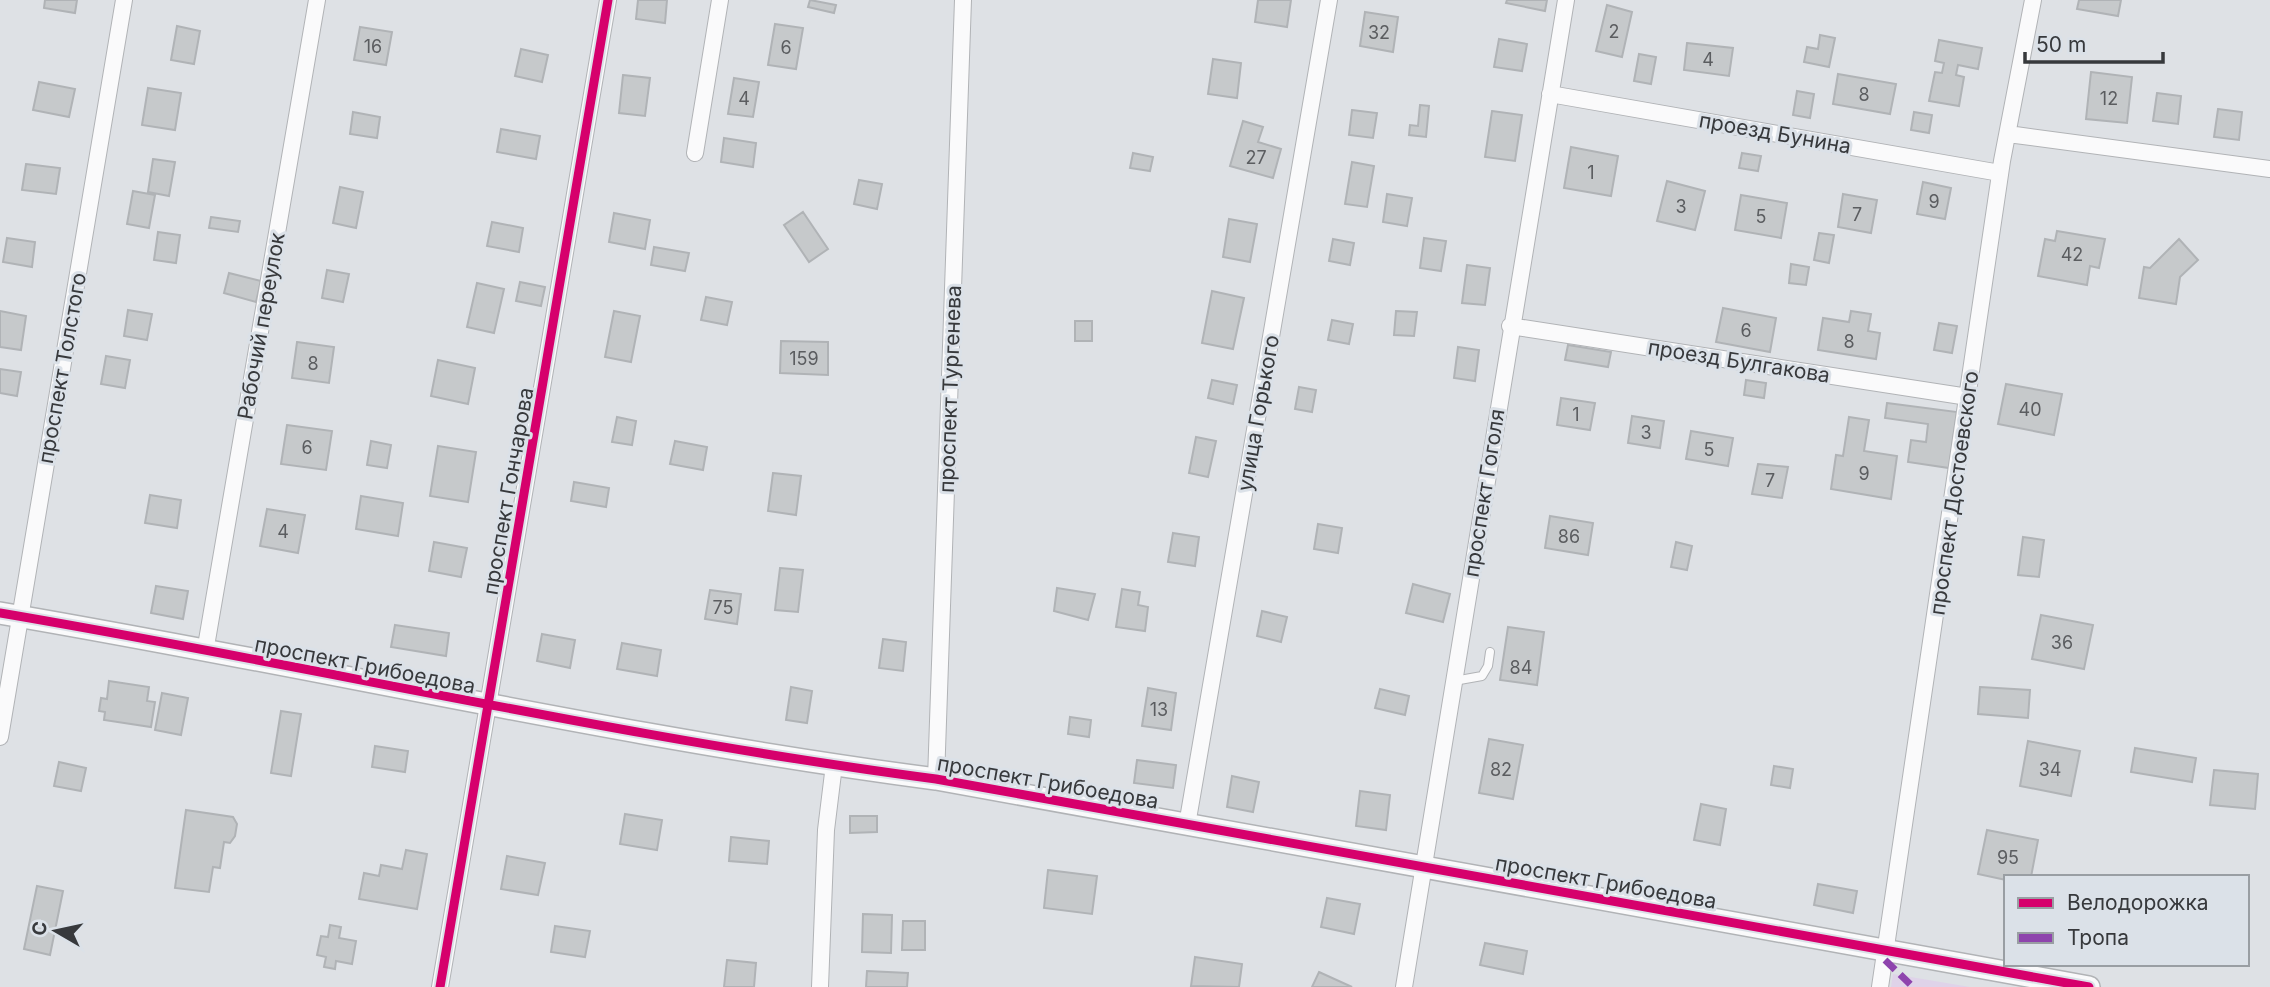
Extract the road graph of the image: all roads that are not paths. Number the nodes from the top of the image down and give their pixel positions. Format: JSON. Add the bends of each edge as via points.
{"nodes":[{"id":1,"x":124,"y":0,"type":"edge"},
{"id":2,"x":317,"y":0,"type":"edge"},
{"id":3,"x":608,"y":0,"type":"edge"},
{"id":4,"x":720,"y":0,"type":"edge"},
{"id":5,"x":963,"y":0,"type":"edge"},
{"id":6,"x":1329,"y":0,"type":"edge"},
{"id":7,"x":1566,"y":0,"type":"edge"},
{"id":8,"x":2033,"y":0,"type":"edge"},
{"id":9,"x":1550,"y":94,"type":"junction"},
{"id":10,"x":2008,"y":134,"type":"junction"},
{"id":11,"x":695,"y":153,"type":"dead end"},
{"id":12,"x":2270,"y":169,"type":"edge"},
{"id":13,"x":2000,"y":173,"type":"junction"},
{"id":14,"x":1510,"y":326,"type":"junction"},
{"id":15,"x":1968,"y":397,"type":"junction"},
{"id":16,"x":10,"y":614,"type":"edge"},
{"id":17,"x":205,"y":652,"type":"junction"},
{"id":18,"x":1490,"y":652,"type":"dead end"},
{"id":19,"x":1454,"y":681,"type":"junction"},
{"id":20,"x":489,"y":707,"type":"junction"},
{"id":21,"x":0,"y":737,"type":"edge"},
{"id":22,"x":834,"y":765,"type":"junction"},
{"id":23,"x":936,"y":779,"type":"junction"},
{"id":24,"x":1187,"y":825,"type":"junction"},
{"id":25,"x":1424,"y":867,"type":"junction"},
{"id":26,"x":1886,"y":951,"type":"junction"},
{"id":27,"x":440,"y":987,"type":"edge"},
{"id":28,"x":820,"y":987,"type":"edge"},
{"id":29,"x":1404,"y":987,"type":"edge"},
{"id":30,"x":1880,"y":987,"type":"edge"},
{"id":31,"x":2089,"y":987,"type":"edge"}],
"edges":[{"from":1,"to":16,"type":"street","name":"проспект Толстого"},
{"from":2,"to":17,"type":"street","name":"Рабочий переулок"},
{"from":3,"to":20,"type":"street","name":"проспект Гончарова"},
{"from":4,"to":11,"type":"street"},
{"from":5,"to":23,"type":"street","name":"проспект Тургенева"},
{"from":6,"to":24,"type":"street","name":"улица Горького"},
{"from":7,"to":9,"type":"street","name":"проспект Гоголя"},
{"from":8,"to":10,"type":"street","name":"проспект Достоевского"},
{"from":9,"to":13,"type":"street","name":"проезд Бунина"},
{"from":9,"to":14,"type":"street","name":"проспект Гоголя"},
{"from":10,"to":12,"type":"street"},
{"from":10,"to":13,"type":"street","name":"проспект Достоевского"},
{"from":13,"to":15,"type":"street","name":"проспект Достоевского"},
{"from":14,"to":15,"type":"street","name":"проезд Булгакова"},
{"from":14,"to":19,"type":"street","name":"проспект Гоголя"},
{"from":15,"to":26,"type":"street","name":"проспект Достоевского"},
{"from":16,"to":17,"type":"street","name":"проспект Грибоедова"},
{"from":16,"to":21,"type":"street","name":"проспект Толстого"},
{"from":17,"to":20,"type":"street","name":"проспект Грибоедова"},
{"from":18,"to":19,"type":"lane","via":[[1482,676]]},
{"from":19,"to":25,"type":"street","name":"проспект Гоголя"},
{"from":20,"to":22,"type":"street","name":"проспект Грибоедова"},
{"from":20,"to":27,"type":"street","name":"проспект Гончарова"},
{"from":22,"to":23,"type":"street","name":"проспект Грибоедова"},
{"from":22,"to":28,"type":"street","via":[[825,830]]},
{"from":23,"to":24,"type":"street","name":"проспект Грибоедова"},
{"from":24,"to":25,"type":"street","name":"проспект Грибоедова"},
{"from":25,"to":26,"type":"street","name":"проспект Грибоедова"},
{"from":25,"to":29,"type":"street","name":"проспект Гоголя"},
{"from":26,"to":30,"type":"street","name":"проспект Достоевского"},
{"from":26,"to":31,"type":"street","name":"проспект Грибоедова"}]}
